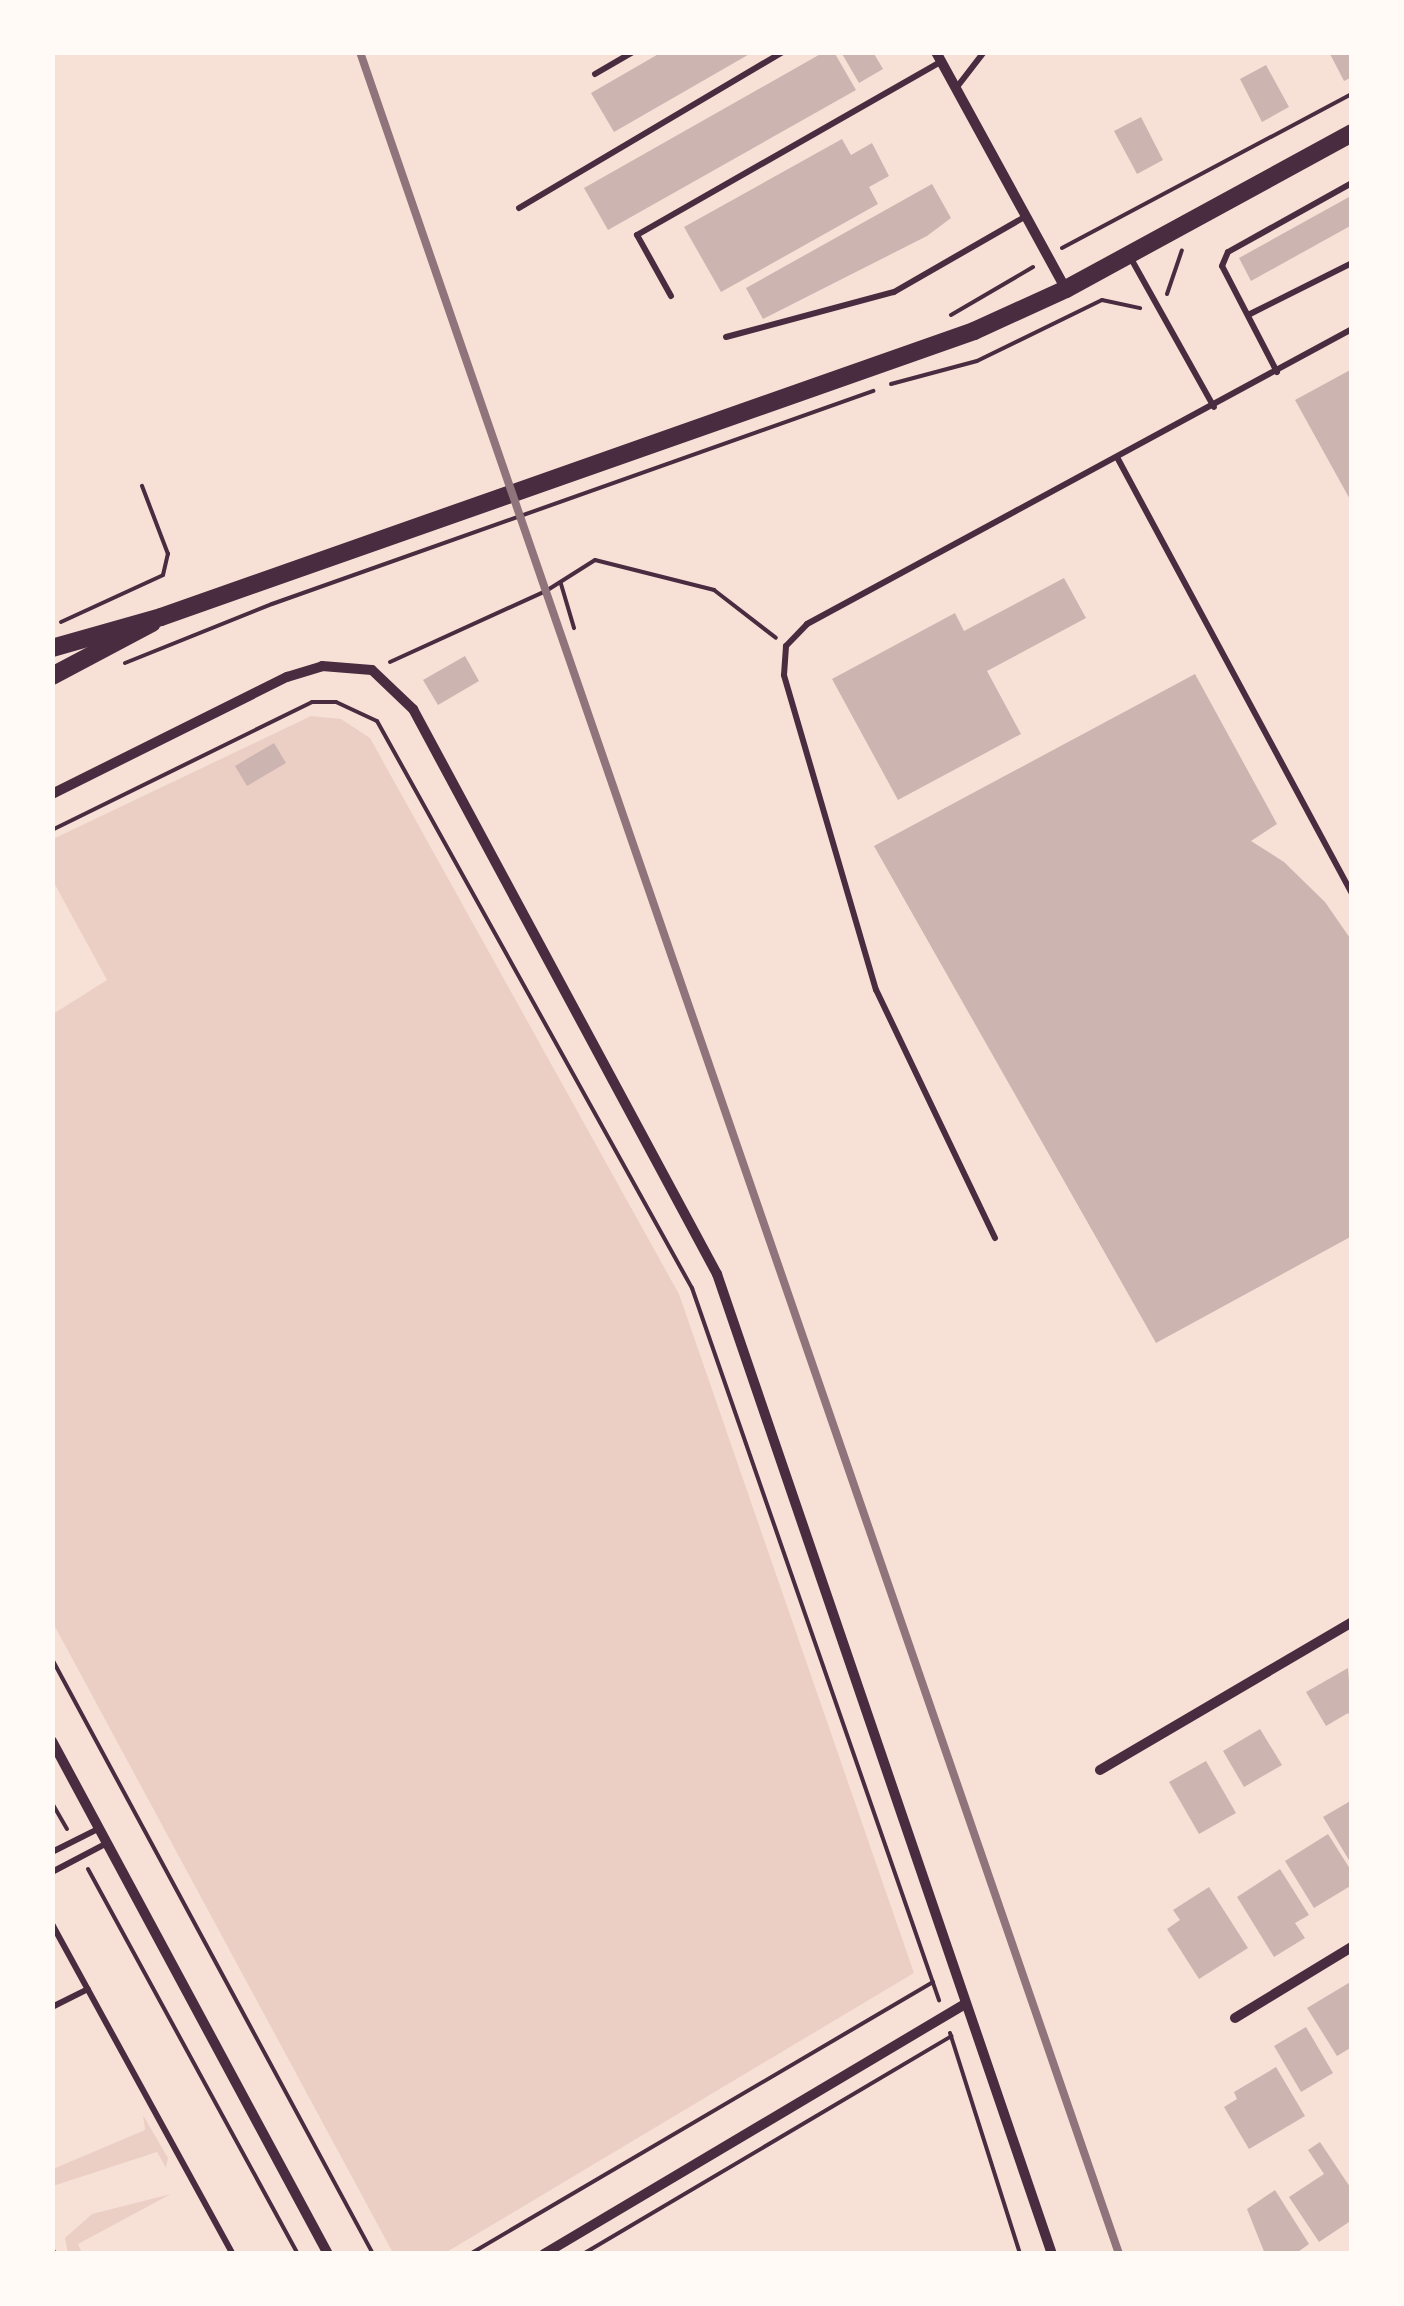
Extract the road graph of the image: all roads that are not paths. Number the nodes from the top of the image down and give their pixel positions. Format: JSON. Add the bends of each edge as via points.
{"nodes":[{"id":1,"x":633,"y":52,"type":"edge"},
{"id":2,"x":784,"y":52,"type":"edge"},
{"id":3,"x":984,"y":52,"type":"edge"},
{"id":4,"x":939,"y":57,"type":"edge"},
{"id":5,"x":595,"y":74,"type":"dead end"},
{"id":6,"x":956,"y":88,"type":"junction"},
{"id":7,"x":1352,"y":133,"type":"edge"},
{"id":8,"x":1352,"y":183,"type":"edge"},
{"id":9,"x":520,"y":208,"type":"dead end"},
{"id":10,"x":1026,"y":216,"type":"junction"},
{"id":11,"x":1129,"y":255,"type":"junction"},
{"id":12,"x":1352,"y":263,"type":"edge"},
{"id":13,"x":1066,"y":289,"type":"junction"},
{"id":14,"x":671,"y":296,"type":"dead end"},
{"id":15,"x":1248,"y":316,"type":"junction"},
{"id":16,"x":1352,"y":330,"type":"edge"},
{"id":17,"x":726,"y":337,"type":"dead end"},
{"id":18,"x":1277,"y":372,"type":"junction"},
{"id":19,"x":1214,"y":407,"type":"junction"},
{"id":20,"x":1118,"y":459,"type":"junction"},
{"id":21,"x":161,"y":617,"type":"junction"},
{"id":22,"x":52,"y":648,"type":"edge"},
{"id":23,"x":52,"y":676,"type":"edge"},
{"id":24,"x":52,"y":794,"type":"edge"},
{"id":25,"x":1352,"y":893,"type":"edge"},
{"id":26,"x":995,"y":1238,"type":"dead end"},
{"id":27,"x":1352,"y":1622,"type":"edge"},
{"id":28,"x":52,"y":1741,"type":"edge"},
{"id":29,"x":1100,"y":1770,"type":"dead end"},
{"id":30,"x":99,"y":1828,"type":"junction"},
{"id":31,"x":107,"y":1843,"type":"junction"},
{"id":32,"x":52,"y":1852,"type":"edge"},
{"id":33,"x":52,"y":1872,"type":"edge"},
{"id":34,"x":52,"y":1924,"type":"edge"},
{"id":35,"x":1352,"y":1947,"type":"edge"},
{"id":36,"x":88,"y":1989,"type":"junction"},
{"id":37,"x":964,"y":2005,"type":"junction"},
{"id":38,"x":52,"y":2008,"type":"edge"},
{"id":39,"x":1234,"y":2018,"type":"dead end"},
{"id":40,"x":233,"y":2254,"type":"edge"},
{"id":41,"x":328,"y":2254,"type":"edge"},
{"id":42,"x":544,"y":2254,"type":"edge"},
{"id":43,"x":1052,"y":2254,"type":"edge"}],
"edges":[{"from":1,"to":5,"type":"lane"},
{"from":2,"to":9,"type":"lane"},
{"from":3,"to":6,"type":"lane"},
{"from":4,"to":6,"type":"street"},
{"from":4,"to":14,"type":"lane","via":[[637,234]]},
{"from":6,"to":10,"type":"street"},
{"from":7,"to":11,"type":"main road"},
{"from":8,"to":15,"type":"lane","via":[[1228,252],[1222,266]]},
{"from":10,"to":13,"type":"street"},
{"from":10,"to":17,"type":"lane","via":[[894,292]]},
{"from":11,"to":13,"type":"main road"},
{"from":11,"to":19,"type":"lane"},
{"from":12,"to":15,"type":"lane"},
{"from":13,"to":21,"type":"main road","via":[[892,362]]},
{"from":15,"to":18,"type":"lane"},
{"from":16,"to":18,"type":"lane"},
{"from":18,"to":19,"type":"lane"},
{"from":19,"to":20,"type":"lane"},
{"from":20,"to":25,"type":"lane"},
{"from":20,"to":26,"type":"lane","via":[[807,624],[786,646],[784,675],[876,990]]},
{"from":21,"to":22,"type":"main road"},
{"from":21,"to":23,"type":"main road"},
{"from":24,"to":37,"type":"street","via":[[287,677],[333,665],[372,670],[393,684],[428,736],[717,1274]]},
{"from":27,"to":29,"type":"street"},
{"from":28,"to":30,"type":"street"},
{"from":30,"to":31,"type":"street"},
{"from":30,"to":32,"type":"lane"},
{"from":31,"to":33,"type":"lane"},
{"from":31,"to":41,"type":"street"},
{"from":34,"to":36,"type":"lane"},
{"from":35,"to":39,"type":"street"},
{"from":36,"to":38,"type":"lane"},
{"from":36,"to":40,"type":"lane"},
{"from":37,"to":42,"type":"street"},
{"from":37,"to":43,"type":"street"}]}
